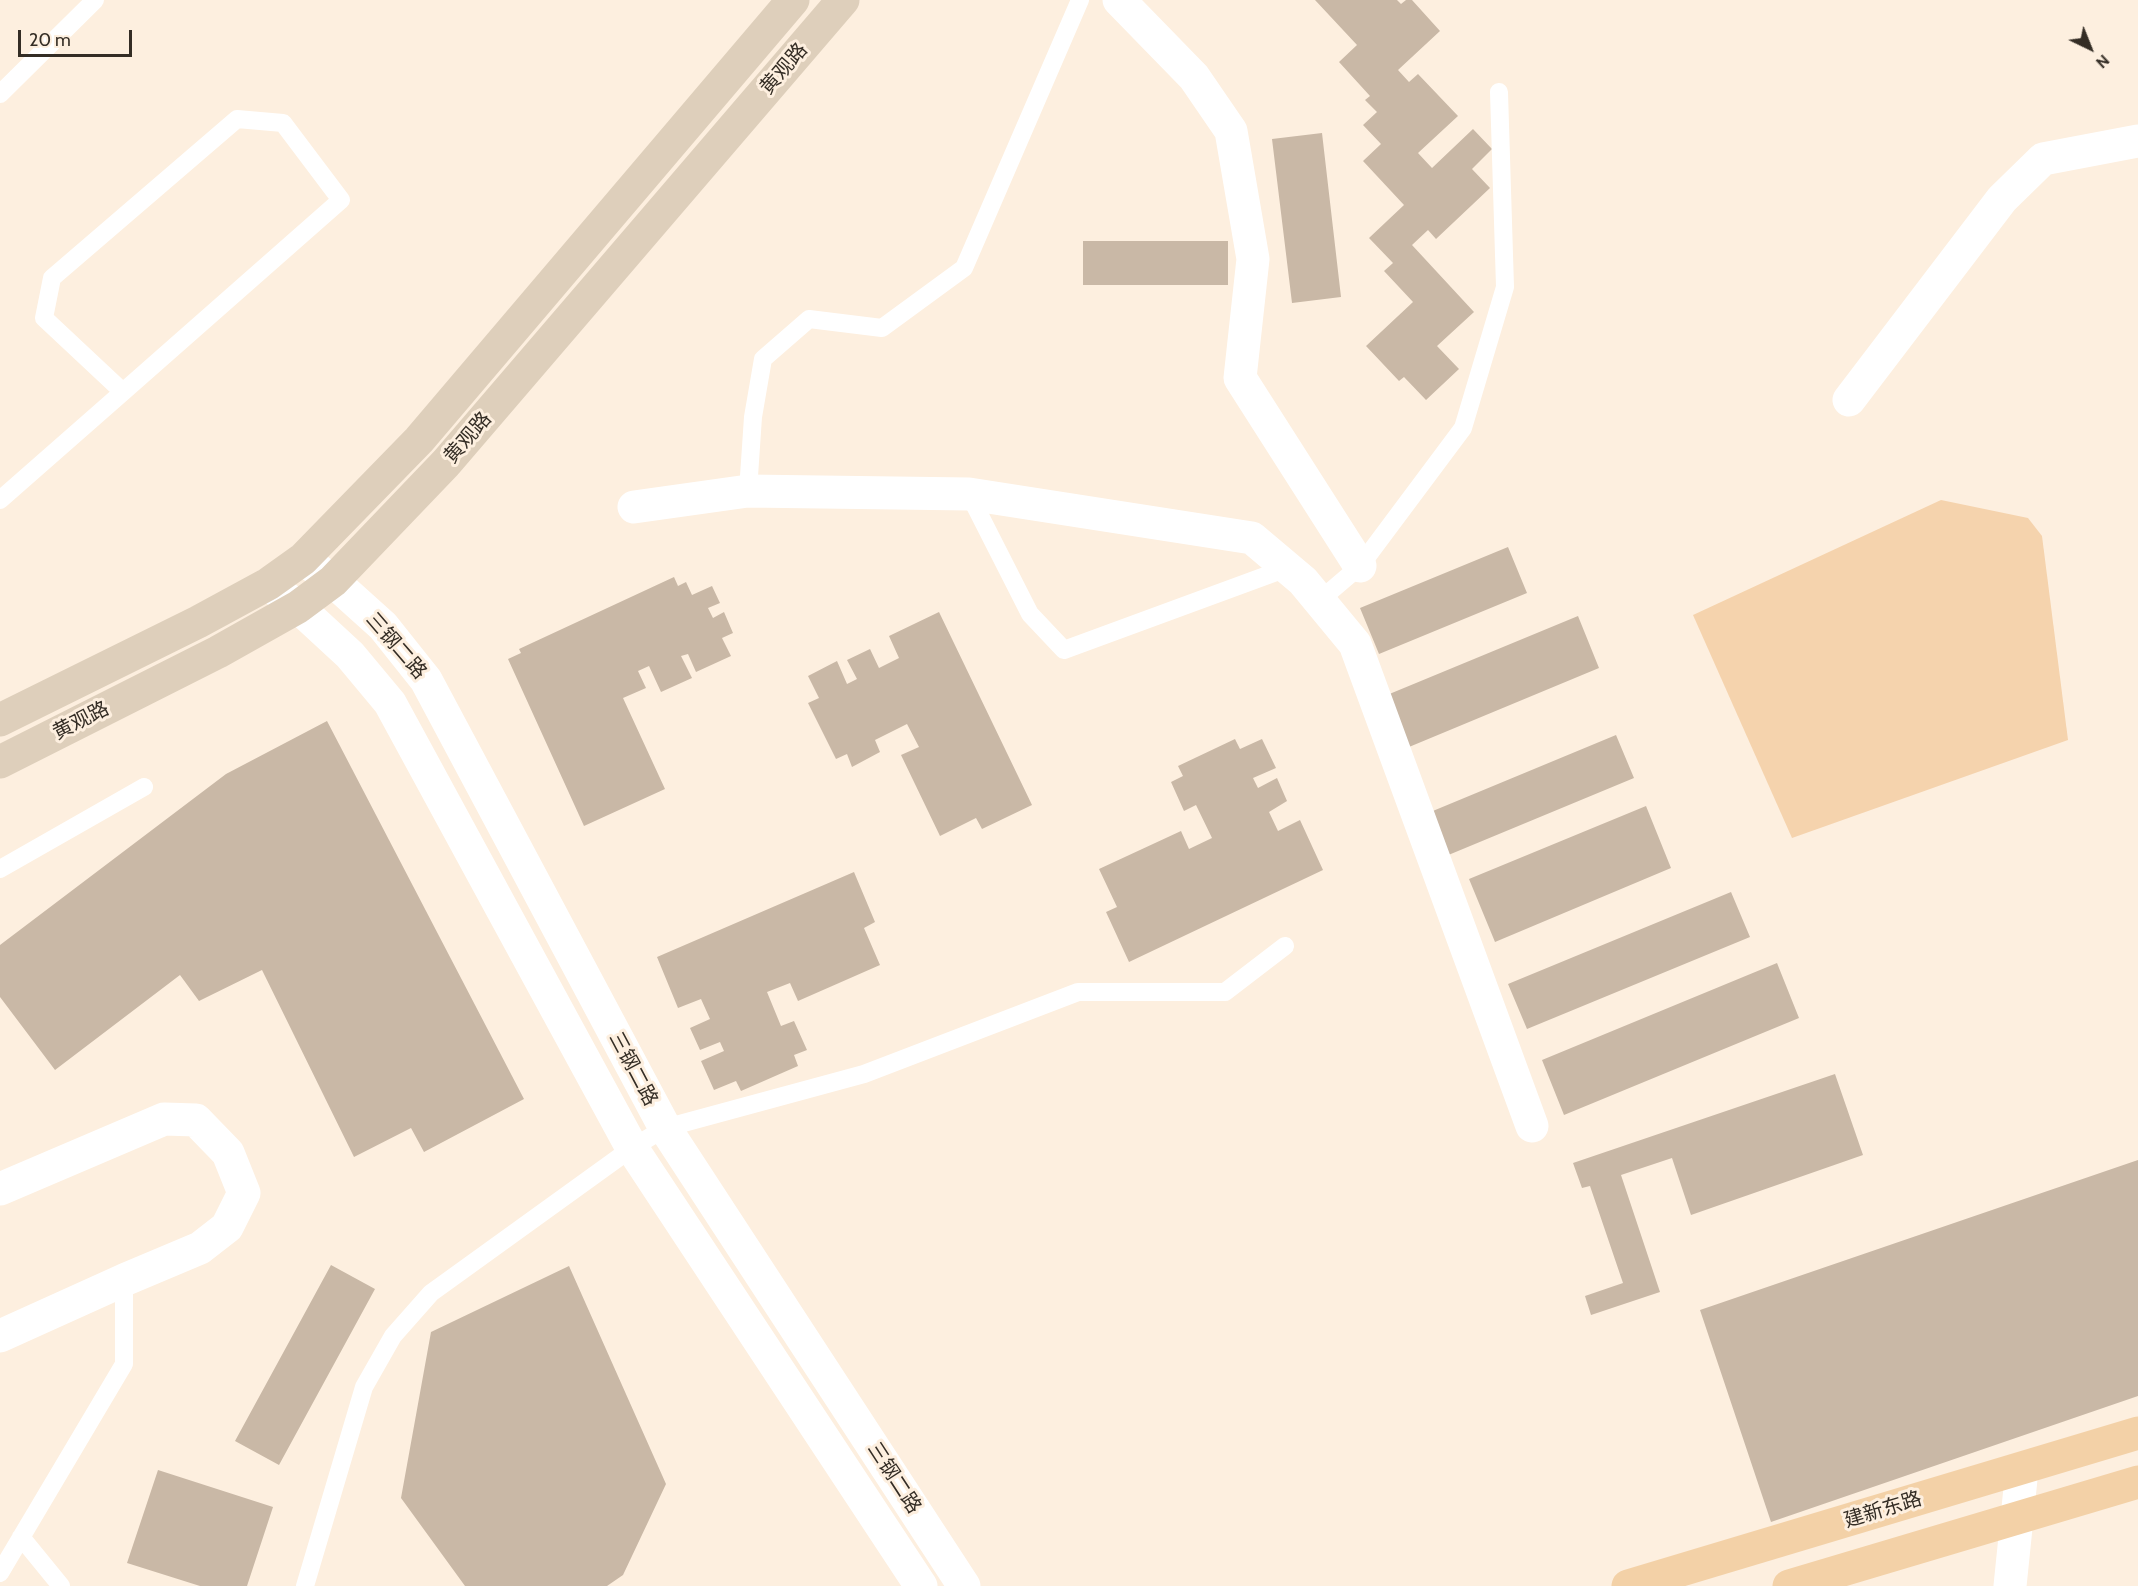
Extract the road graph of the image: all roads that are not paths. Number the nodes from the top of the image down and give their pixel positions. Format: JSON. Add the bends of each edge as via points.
{"nodes":[{"id":1,"x":95,"y":0,"type":"edge"},
{"id":2,"x":793,"y":0,"type":"edge"},
{"id":3,"x":843,"y":0,"type":"edge"},
{"id":4,"x":1080,"y":0,"type":"edge"},
{"id":5,"x":1119,"y":0,"type":"edge"},
{"id":6,"x":1499,"y":92,"type":"dead end"},
{"id":7,"x":0,"y":94,"type":"edge"},
{"id":8,"x":2138,"y":141,"type":"edge"},
{"id":9,"x":123,"y":392,"type":"junction"},
{"id":10,"x":1849,"y":400,"type":"dead end"},
{"id":11,"x":748,"y":491,"type":"junction"},
{"id":12,"x":969,"y":494,"type":"junction"},
{"id":13,"x":0,"y":500,"type":"edge"},
{"id":14,"x":634,"y":507,"type":"dead end"},
{"id":15,"x":303,"y":559,"type":"junction"},
{"id":16,"x":1360,"y":566,"type":"junction"},
{"id":17,"x":1287,"y":568,"type":"junction"},
{"id":18,"x":333,"y":581,"type":"junction"},
{"id":19,"x":268,"y":584,"type":"junction"},
{"id":20,"x":1319,"y":601,"type":"junction"},
{"id":21,"x":298,"y":607,"type":"junction"},
{"id":22,"x":0,"y":720,"type":"edge"},
{"id":23,"x":0,"y":762,"type":"edge"},
{"id":24,"x":144,"y":787,"type":"dead end"},
{"id":25,"x":0,"y":869,"type":"edge"},
{"id":26,"x":1285,"y":946,"type":"dead end"},
{"id":27,"x":1532,"y":1126,"type":"dead end"},
{"id":28,"x":665,"y":1128,"type":"junction"},
{"id":29,"x":632,"y":1148,"type":"junction"},
{"id":30,"x":0,"y":1189,"type":"edge"},
{"id":31,"x":124,"y":1280,"type":"junction"},
{"id":32,"x":0,"y":1336,"type":"edge"},
{"id":33,"x":2138,"y":1434,"type":"edge"},
{"id":34,"x":2022,"y":1469,"type":"junction"},
{"id":35,"x":2138,"y":1482,"type":"edge"},
{"id":36,"x":2017,"y":1519,"type":"junction"},
{"id":37,"x":21,"y":1537,"type":"junction"},
{"id":38,"x":0,"y":1573,"type":"edge"},
{"id":39,"x":61,"y":1586,"type":"edge"},
{"id":40,"x":305,"y":1586,"type":"edge"},
{"id":41,"x":921,"y":1586,"type":"edge"},
{"id":42,"x":964,"y":1586,"type":"edge"},
{"id":43,"x":1628,"y":1586,"type":"edge"},
{"id":44,"x":1789,"y":1586,"type":"edge"},
{"id":45,"x":2010,"y":1586,"type":"edge"}],
"edges":[{"from":1,"to":7,"type":"lane"},
{"from":2,"to":15,"type":"main road","name":"黄观路","via":[[419,440]]},
{"from":3,"to":18,"type":"main road","name":"黄观路","via":[[446,463]]},
{"from":4,"to":11,"type":"lane","via":[[964,268],[882,328],[809,319],[763,359],[753,417]]},
{"from":5,"to":16,"type":"street","via":[[1194,77],[1232,131],[1253,259],[1240,378]]},
{"from":6,"to":16,"type":"lane","via":[[1505,287],[1463,428]]},
{"from":8,"to":10,"type":"street","via":[[2043,159],[2002,199]]},
{"from":9,"to":9,"type":"lane","via":[[341,200],[283,123],[237,118],[52,278],[44,318]]},
{"from":9,"to":13,"type":"lane"},
{"from":11,"to":12,"type":"street"},
{"from":11,"to":14,"type":"street"},
{"from":12,"to":17,"type":"street","via":[[1252,538]]},
{"from":12,"to":17,"type":"lane","via":[[1030,614],[1064,650]]},
{"from":15,"to":18,"type":"street","name":"三钢二路"},
{"from":15,"to":19,"type":"main road","name":"黄观路"},
{"from":16,"to":20,"type":"lane"},
{"from":17,"to":20,"type":"street"},
{"from":18,"to":21,"type":"main road","name":"黄观路"},
{"from":18,"to":28,"type":"street","name":"三钢二路","via":[[383,626],[426,680]]},
{"from":19,"to":21,"type":"street","name":"三钢二路"},
{"from":19,"to":22,"type":"main road","name":"黄观路"},
{"from":20,"to":27,"type":"street","via":[[1355,644]]},
{"from":21,"to":23,"type":"main road","name":"黄观路","via":[[218,652]]},
{"from":21,"to":29,"type":"street","name":"三钢二路","via":[[350,655],[390,704]]},
{"from":24,"to":25,"type":"lane"},
{"from":26,"to":28,"type":"lane","via":[[1225,992],[1078,992],[864,1074]]},
{"from":28,"to":29,"type":"lane"},
{"from":28,"to":42,"type":"street","name":"三钢二路"},
{"from":29,"to":40,"type":"lane","via":[[431,1293],[393,1336],[364,1387]]},
{"from":29,"to":41,"type":"street","name":"三钢二路"},
{"from":30,"to":31,"type":"street","via":[[164,1119],[196,1120],[228,1153],[244,1193],[227,1227],[200,1248]]},
{"from":31,"to":32,"type":"street"},
{"from":31,"to":37,"type":"lane","via":[[124,1364]]},
{"from":33,"to":34,"type":"main road","name":"建新东路"},
{"from":34,"to":36,"type":"street"},
{"from":34,"to":43,"type":"main road","name":"建新东路"},
{"from":35,"to":36,"type":"main road"},
{"from":36,"to":44,"type":"main road"},
{"from":36,"to":45,"type":"street"},
{"from":37,"to":38,"type":"lane"},
{"from":37,"to":39,"type":"lane"}]}
